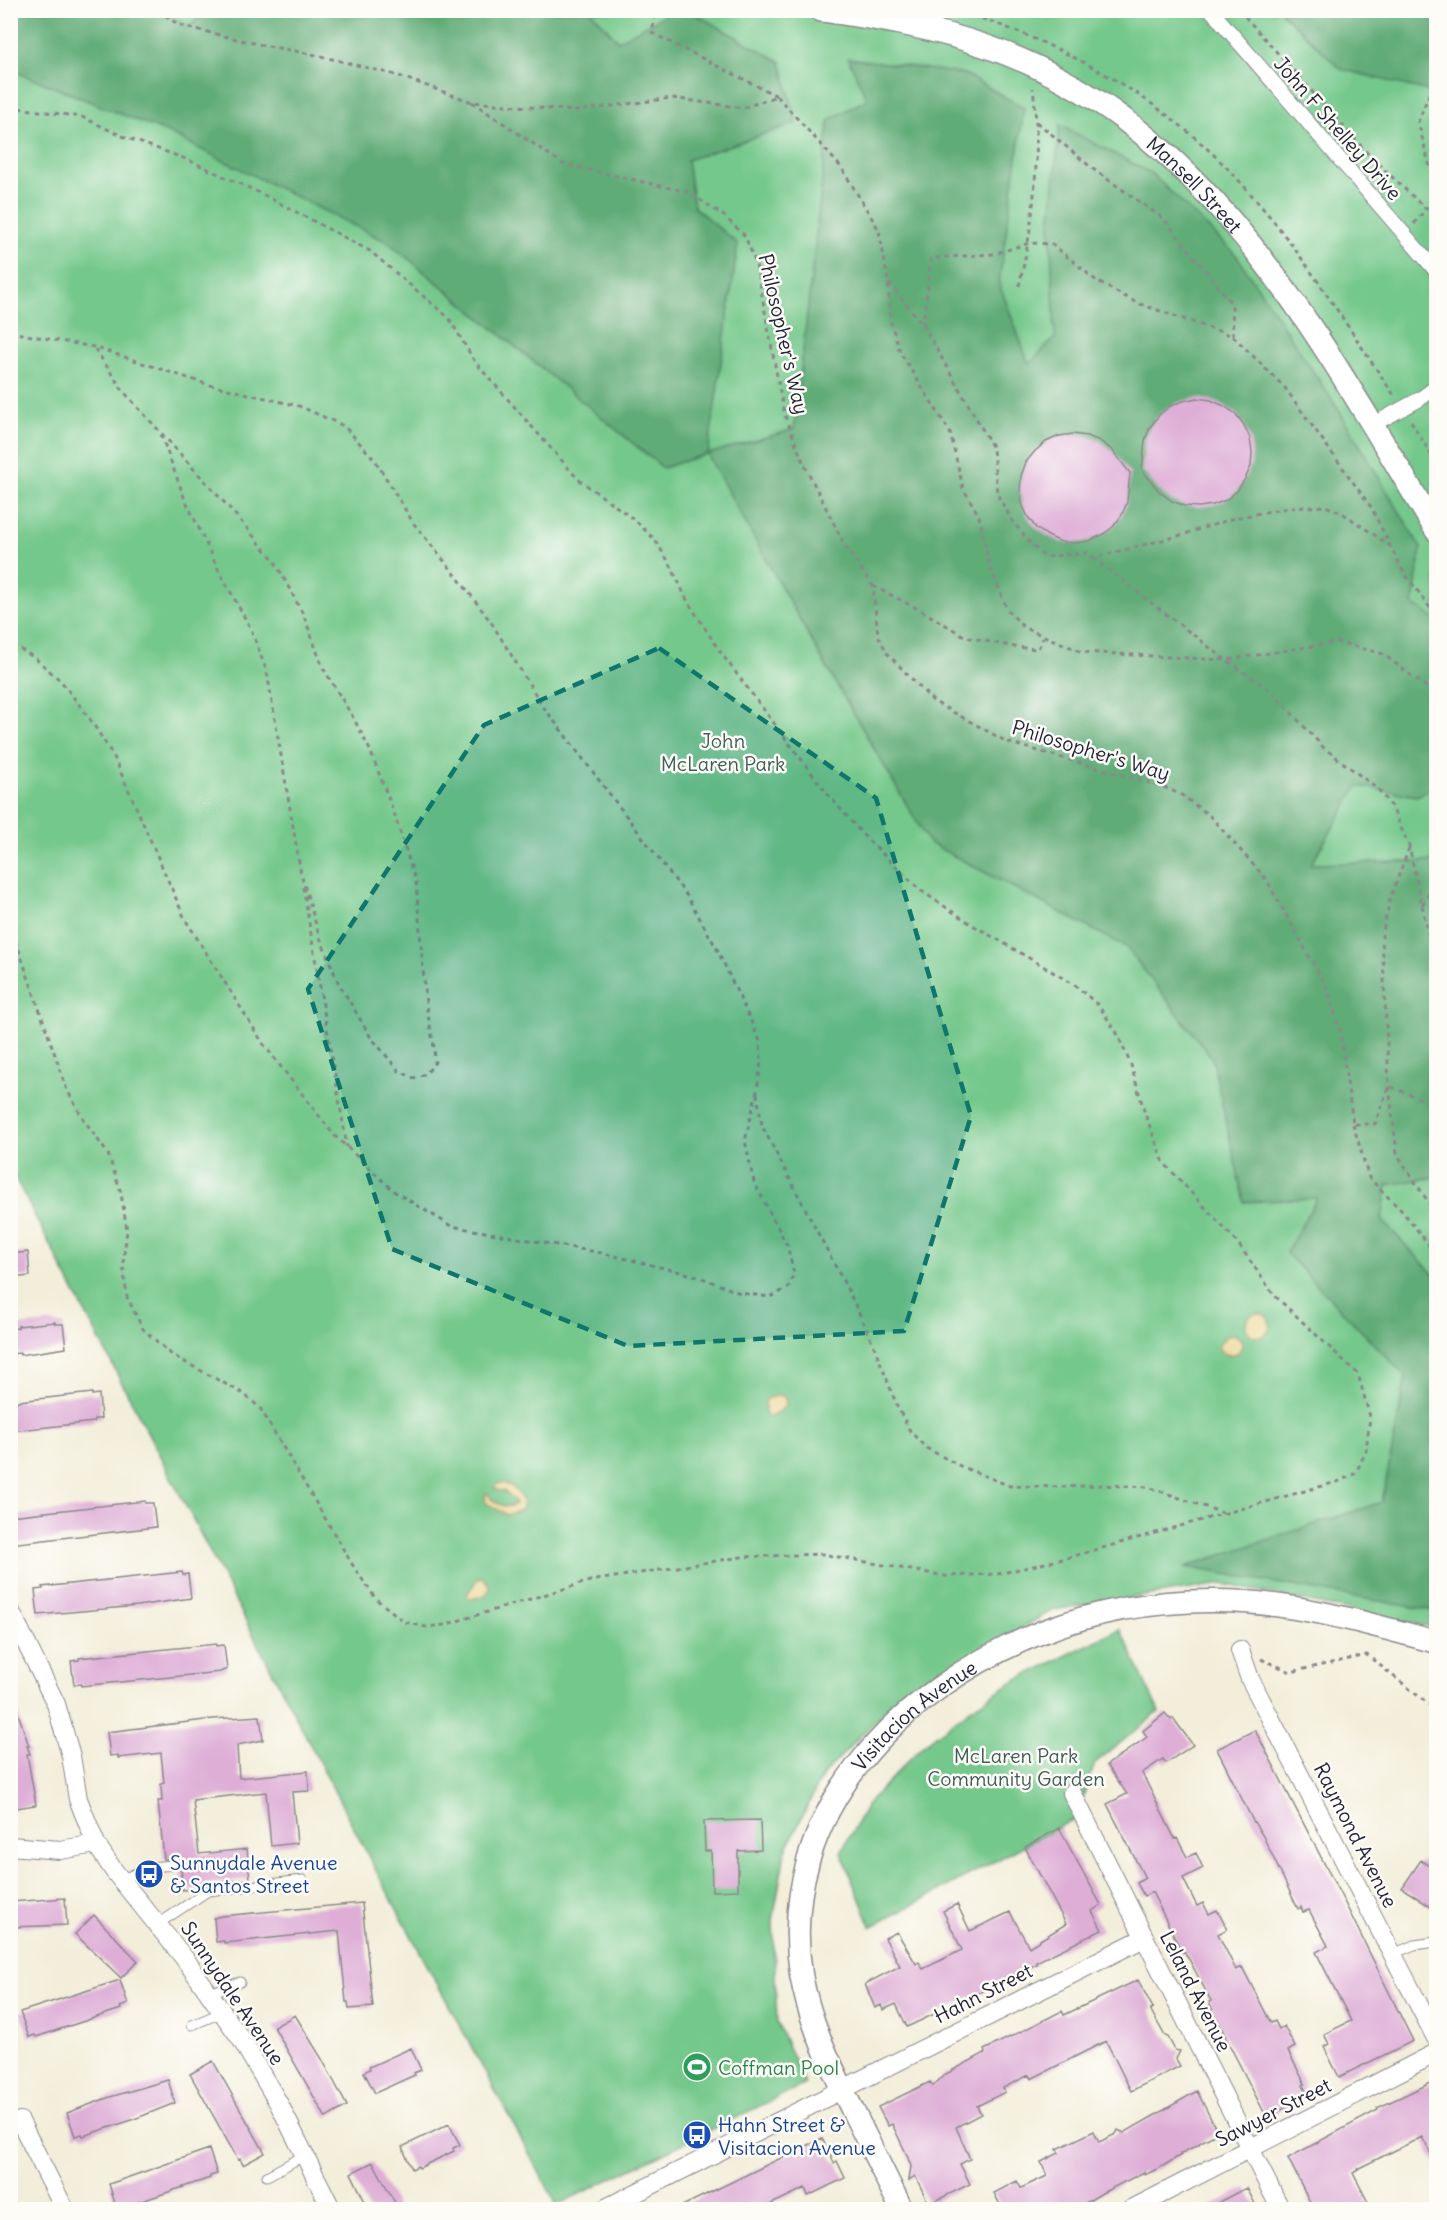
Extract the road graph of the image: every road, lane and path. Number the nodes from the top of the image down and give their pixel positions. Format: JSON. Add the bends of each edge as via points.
{"nodes":[{"id":1,"x":158,"y":10,"type":"edge"},
{"id":2,"x":656,"y":10,"type":"edge"},
{"id":3,"x":820,"y":10,"type":"edge"},
{"id":4,"x":979,"y":10,"type":"edge"},
{"id":5,"x":1211,"y":10,"type":"edge"},
{"id":6,"x":1239,"y":10,"type":"edge"},
{"id":7,"x":969,"y":14,"type":"dead end"},
{"id":8,"x":1030,"y":65,"type":"junction"},
{"id":9,"x":1437,"y":77,"type":"edge"},
{"id":10,"x":777,"y":96,"type":"junction"},
{"id":11,"x":472,"y":102,"type":"junction"},
{"id":12,"x":10,"y":107,"type":"edge"},
{"id":13,"x":1037,"y":122,"type":"junction"},
{"id":14,"x":1437,"y":190,"type":"edge"},
{"id":15,"x":1437,"y":196,"type":"edge"},
{"id":16,"x":1426,"y":209,"type":"junction"},
{"id":17,"x":1437,"y":223,"type":"edge"},
{"id":18,"x":1405,"y":235,"type":"junction"},
{"id":19,"x":1029,"y":243,"type":"junction"},
{"id":20,"x":1437,"y":271,"type":"edge"},
{"id":21,"x":888,"y":281,"type":"junction"},
{"id":22,"x":1019,"y":286,"type":"dead end"},
{"id":23,"x":923,"y":325,"type":"junction"},
{"id":24,"x":10,"y":332,"type":"edge"},
{"id":25,"x":1233,"y":336,"type":"junction"},
{"id":26,"x":94,"y":347,"type":"junction"},
{"id":27,"x":1437,"y":387,"type":"edge"},
{"id":28,"x":1372,"y":425,"type":"junction"},
{"id":29,"x":160,"y":432,"type":"junction"},
{"id":30,"x":1437,"y":530,"type":"edge"},
{"id":31,"x":1390,"y":546,"type":"junction"},
{"id":32,"x":1093,"y":558,"type":"junction"},
{"id":33,"x":873,"y":586,"type":"junction"},
{"id":34,"x":1437,"y":616,"type":"edge"},
{"id":35,"x":1044,"y":636,"type":"junction"},
{"id":36,"x":10,"y":642,"type":"edge"},
{"id":37,"x":1226,"y":660,"type":"junction"},
{"id":38,"x":1437,"y":692,"type":"edge"},
{"id":39,"x":1409,"y":846,"type":"junction"},
{"id":40,"x":301,"y":873,"type":"junction"},
{"id":41,"x":1437,"y":882,"type":"edge"},
{"id":42,"x":1422,"y":905,"type":"junction"},
{"id":43,"x":10,"y":924,"type":"edge"},
{"id":44,"x":1437,"y":962,"type":"edge"},
{"id":45,"x":1389,"y":1086,"type":"junction"},
{"id":46,"x":757,"y":1091,"type":"junction"},
{"id":47,"x":1437,"y":1105,"type":"edge"},
{"id":48,"x":1353,"y":1124,"type":"junction"},
{"id":49,"x":347,"y":1149,"type":"junction"},
{"id":50,"x":1437,"y":1214,"type":"edge"},
{"id":51,"x":1437,"y":1254,"type":"edge"},
{"id":52,"x":1227,"y":1514,"type":"junction"},
{"id":53,"x":10,"y":1610,"type":"edge"},
{"id":54,"x":1437,"y":1642,"type":"edge"},
{"id":55,"x":1240,"y":1650,"type":"joint"},
{"id":56,"x":1437,"y":1710,"type":"edge"},
{"id":57,"x":1072,"y":1793,"type":"dead end"},
{"id":58,"x":96,"y":1844,"type":"junction"},
{"id":59,"x":10,"y":1846,"type":"edge"},
{"id":60,"x":175,"y":1865,"type":"dead end"},
{"id":61,"x":121,"y":1880,"type":"junction"},
{"id":62,"x":303,"y":1880,"type":"dead end"},
{"id":63,"x":158,"y":1924,"type":"junction"},
{"id":64,"x":1144,"y":1938,"type":"junction"},
{"id":65,"x":1437,"y":1942,"type":"edge"},
{"id":66,"x":1393,"y":1954,"type":"junction"},
{"id":67,"x":240,"y":1982,"type":"dead end"},
{"id":68,"x":210,"y":1993,"type":"junction"},
{"id":69,"x":223,"y":2012,"type":"junction"},
{"id":70,"x":192,"y":2025,"type":"dead end"},
{"id":71,"x":1437,"y":2038,"type":"edge"},
{"id":72,"x":1437,"y":2053,"type":"edge"},
{"id":73,"x":842,"y":2089,"type":"junction"},
{"id":74,"x":15,"y":2123,"type":"edge"},
{"id":75,"x":1250,"y":2150,"type":"junction"},
{"id":76,"x":305,"y":2155,"type":"junction"},
{"id":77,"x":267,"y":2176,"type":"dead end"},
{"id":78,"x":65,"y":2210,"type":"edge"},
{"id":79,"x":332,"y":2210,"type":"edge"},
{"id":80,"x":602,"y":2210,"type":"edge"},
{"id":81,"x":902,"y":2210,"type":"edge"},
{"id":82,"x":1130,"y":2210,"type":"edge"},
{"id":83,"x":1281,"y":2210,"type":"edge"}],
"edges":[{"from":1,"to":11,"type":"path","via":[[179,25],[396,75]]},
{"from":2,"to":10,"type":"path","via":[[652,33]]},
{"from":3,"to":8,"type":"street","name":"Mansell Street","via":[[944,33]]},
{"from":4,"to":7,"type":"path"},
{"from":5,"to":18,"type":"street","name":"John F Shelley Drive"},
{"from":6,"to":16,"type":"path","via":[[1370,156]]},
{"from":8,"to":13,"type":"path"},
{"from":8,"to":28,"type":"street","name":"Mansell Street","via":[[1103,104],[1194,178],[1279,280]]},
{"from":9,"to":14,"type":"path","via":[[1418,122]]},
{"from":10,"to":11,"type":"path","via":[[743,108],[672,98],[575,111]]},
{"from":10,"to":21,"type":"path","via":[[841,167],[879,230]]},
{"from":11,"to":33,"type":"path","name":"Philosopher's Way","via":[[563,164],[688,192],[723,215],[745,236],[756,264],[784,413],[802,462],[840,536]]},
{"from":12,"to":52,"type":"path","via":[[82,117],[196,163],[370,251],[449,318],[475,362],[578,479],[635,520],[655,540],[721,653],[863,835],[920,890],[1075,985],[1098,1005],[1116,1031],[1131,1065],[1164,1163],[1238,1242],[1274,1295],[1358,1374],[1368,1408],[1366,1451],[1356,1473]]},
{"from":13,"to":19,"type":"path"},
{"from":13,"to":25,"type":"path","via":[[1093,169],[1164,219],[1232,304]]},
{"from":15,"to":16,"type":"path"},
{"from":16,"to":17,"type":"path"},
{"from":16,"to":18,"type":"path"},
{"from":18,"to":20,"type":"street","name":"John F Shelley Drive"},
{"from":19,"to":22,"type":"path"},
{"from":19,"to":23,"type":"path","via":[[994,254],[931,258]]},
{"from":19,"to":25,"type":"path","via":[[1052,244],[1098,282],[1137,303]]},
{"from":21,"to":23,"type":"path"},
{"from":21,"to":35,"type":"path","via":[[891,323],[900,352],[950,432],[963,488],[979,516],[989,564],[1007,609],[1023,627]]},
{"from":23,"to":32,"type":"path","via":[[993,447],[997,494],[1013,522],[1044,557],[1087,553]]},
{"from":24,"to":26,"type":"path"},
{"from":25,"to":31,"type":"path","via":[[1285,388],[1371,507]]},
{"from":26,"to":29,"type":"path","via":[[123,392]]},
{"from":26,"to":46,"type":"path","via":[[206,384],[299,406],[344,426],[375,460],[414,524],[491,622],[542,705],[687,896],[760,1041]]},
{"from":27,"to":28,"type":"street"},
{"from":28,"to":30,"type":"street","name":"Mansell Street"},
{"from":29,"to":40,"type":"path","via":[[184,497],[250,629],[267,672]]},
{"from":29,"to":40,"type":"path","via":[[274,560],[304,616],[323,668],[370,750],[416,882],[435,1062],[426,1074],[414,1078],[399,1071],[370,1036],[338,982]]},
{"from":31,"to":32,"type":"path","via":[[1344,514],[1326,507],[1287,508],[1235,518]]},
{"from":31,"to":34,"type":"path","via":[[1401,568]]},
{"from":32,"to":37,"type":"path"},
{"from":33,"to":35,"type":"path","via":[[966,637],[1038,649]]},
{"from":33,"to":48,"type":"path","name":"Philosopher's Way","via":[[878,635],[887,653],[933,701],[1006,742],[1161,786],[1180,794],[1210,816],[1266,879],[1328,990],[1340,1031]]},
{"from":35,"to":37,"type":"path","via":[[1082,652]]},
{"from":36,"to":49,"type":"path","via":[[61,681],[90,719],[128,785],[185,920],[264,1045]]},
{"from":37,"to":38,"type":"path","via":[[1338,642],[1383,654]]},
{"from":37,"to":39,"type":"path","via":[[1270,690],[1324,748],[1378,789],[1392,807]]},
{"from":39,"to":42,"type":"path"},
{"from":39,"to":45,"type":"path","via":[[1382,936]]},
{"from":40,"to":49,"type":"path"},
{"from":41,"to":42,"type":"path"},
{"from":42,"to":44,"type":"path"},
{"from":43,"to":52,"type":"path","via":[[67,1090],[108,1154],[121,1193],[127,1230],[123,1264],[127,1296],[143,1329],[172,1355],[244,1394],[260,1408],[355,1569],[376,1599],[405,1622],[426,1627],[444,1625],[590,1581],[741,1557],[822,1554],[945,1576],[998,1574]]},
{"from":45,"to":47,"type":"path"},
{"from":45,"to":48,"type":"path","via":[[1375,1124]]},
{"from":45,"to":50,"type":"path","via":[[1397,1154]]},
{"from":46,"to":49,"type":"path","via":[[745,1141],[754,1182],[787,1245],[794,1273],[788,1287],[770,1296],[740,1293],[697,1276],[602,1253],[451,1226],[395,1192]]},
{"from":46,"to":52,"type":"path","via":[[762,1126],[851,1296],[897,1406],[910,1431],[926,1448],[1010,1486],[1149,1487]]},
{"from":48,"to":51,"type":"path","name":"Philosopher's Way","via":[[1369,1178]]},
{"from":53,"to":58,"type":"street","name":"Sunnydale Avenue","via":[[56,1704],[78,1799]]},
{"from":54,"to":73,"type":"street","name":"Visitacion Avenue","via":[[1284,1606],[1178,1602],[1105,1613],[1042,1632],[931,1692],[882,1735],[842,1785],[805,1875],[799,1929],[801,1974],[819,2039]]},
{"from":55,"to":56,"type":"path","via":[[1291,1672],[1367,1655]]},
{"from":55,"to":66,"type":"street","name":"Raymond Avenue","via":[[1250,1679]]},
{"from":57,"to":64,"type":"street","name":"Leland Avenue"},
{"from":58,"to":59,"type":"street","via":[[60,1850]]},
{"from":58,"to":61,"type":"street","name":"Sunnydale Avenue"},
{"from":60,"to":61,"type":"lane","via":[[149,1867]]},
{"from":61,"to":63,"type":"street","name":"Sunnydale Avenue"},
{"from":62,"to":63,"type":"lane","via":[[208,1891]]},
{"from":63,"to":68,"type":"street","name":"Sunnydale Avenue"},
{"from":64,"to":73,"type":"street","name":"Hahn Street"},
{"from":64,"to":75,"type":"street","name":"Leland Avenue"},
{"from":65,"to":66,"type":"lane"},
{"from":66,"to":71,"type":"street","name":"Raymond Avenue"},
{"from":67,"to":68,"type":"lane"},
{"from":68,"to":69,"type":"street","name":"Sunnydale Avenue"},
{"from":69,"to":70,"type":"lane"},
{"from":69,"to":76,"type":"street","name":"Sunnydale Avenue"},
{"from":72,"to":75,"type":"street","name":"Sawyer Street"},
{"from":73,"to":80,"type":"street","name":"Hahn Street"},
{"from":73,"to":81,"type":"street","name":"Visitacion Avenue"},
{"from":74,"to":78,"type":"street"},
{"from":75,"to":82,"type":"street","name":"Sawyer Street"},
{"from":75,"to":83,"type":"street","name":"Leland Avenue"},
{"from":76,"to":77,"type":"lane"},
{"from":76,"to":79,"type":"street","name":"Sunnydale Avenue"}]}
